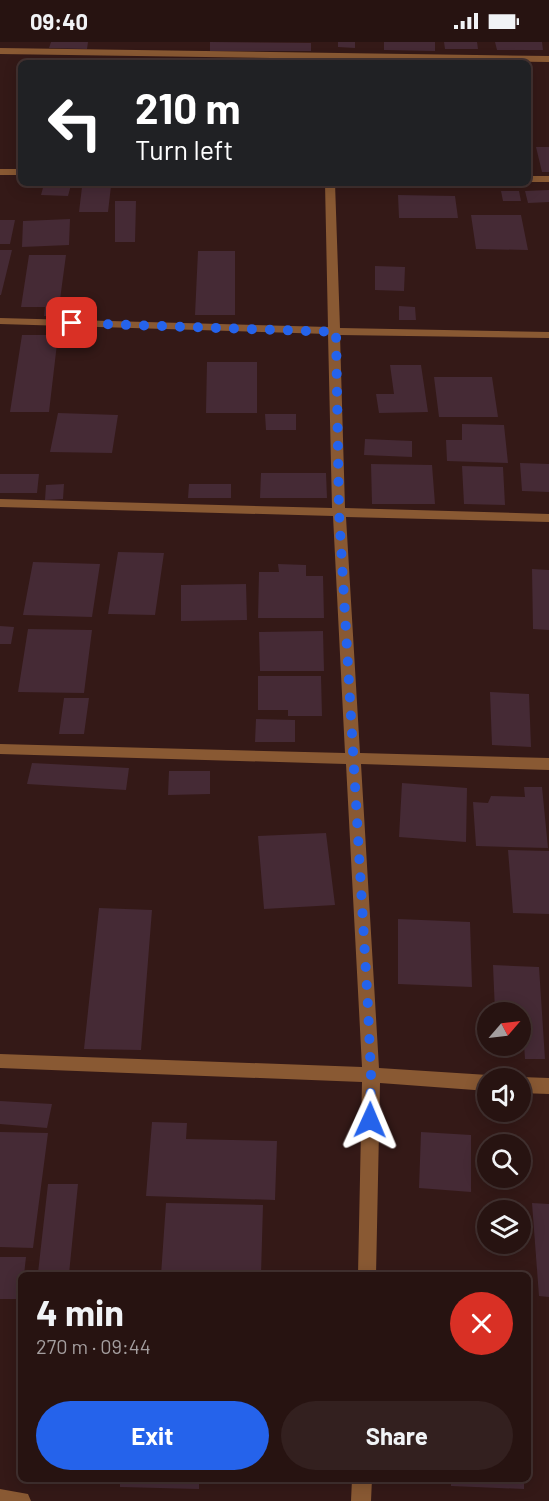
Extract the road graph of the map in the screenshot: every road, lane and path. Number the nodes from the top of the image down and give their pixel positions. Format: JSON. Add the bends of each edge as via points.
{"nodes":[{"id":1,"x":325,"y":42,"type":"edge"},
{"id":2,"x":0,"y":51,"type":"edge"},
{"id":3,"x":326,"y":59,"type":"edge"},
{"id":4,"x":549,"y":59,"type":"edge"},
{"id":5,"x":0,"y":172,"type":"edge"},
{"id":6,"x":18,"y":172,"type":"edge"},
{"id":7,"x":531,"y":179,"type":"edge"},
{"id":8,"x":549,"y":179,"type":"edge"},
{"id":9,"x":330,"y":186,"type":"edge"},
{"id":10,"x":0,"y":321,"type":"edge"},
{"id":11,"x":336,"y":332,"type":"junction"},
{"id":12,"x":549,"y":335,"type":"edge"},
{"id":13,"x":0,"y":504,"type":"edge"},
{"id":14,"x":339,"y":512,"type":"junction"},
{"id":15,"x":549,"y":518,"type":"edge"},
{"id":16,"x":0,"y":749,"type":"edge"},
{"id":17,"x":355,"y":757,"type":"junction"},
{"id":18,"x":549,"y":764,"type":"edge"},
{"id":19,"x":0,"y":1061,"type":"edge"},
{"id":20,"x":371,"y":1076,"type":"junction"},
{"id":21,"x":477,"y":1082,"type":"edge"},
{"id":22,"x":531,"y":1085,"type":"edge"},
{"id":23,"x":549,"y":1086,"type":"edge"},
{"id":24,"x":366,"y":1272,"type":"edge"},
{"id":25,"x":362,"y":1482,"type":"edge"},
{"id":26,"x":0,"y":1499,"type":"edge"},
{"id":27,"x":21,"y":1501,"type":"edge"},
{"id":28,"x":361,"y":1501,"type":"edge"}],
"edges":[{"from":1,"to":3,"type":"street"},
{"from":2,"to":3,"type":"street"},
{"from":3,"to":4,"type":"street"},
{"from":5,"to":6,"type":"street"},
{"from":7,"to":8,"type":"street"},
{"from":9,"to":11,"type":"street"},
{"from":10,"to":11,"type":"street"},
{"from":11,"to":12,"type":"street"},
{"from":11,"to":14,"type":"street"},
{"from":13,"to":14,"type":"street"},
{"from":14,"to":15,"type":"street"},
{"from":14,"to":17,"type":"street"},
{"from":16,"to":17,"type":"street"},
{"from":17,"to":18,"type":"street"},
{"from":17,"to":20,"type":"street"},
{"from":19,"to":20,"type":"street"},
{"from":20,"to":21,"type":"street"},
{"from":20,"to":24,"type":"street"},
{"from":22,"to":23,"type":"street"},
{"from":25,"to":28,"type":"street"},
{"from":26,"to":27,"type":"street"}]}
